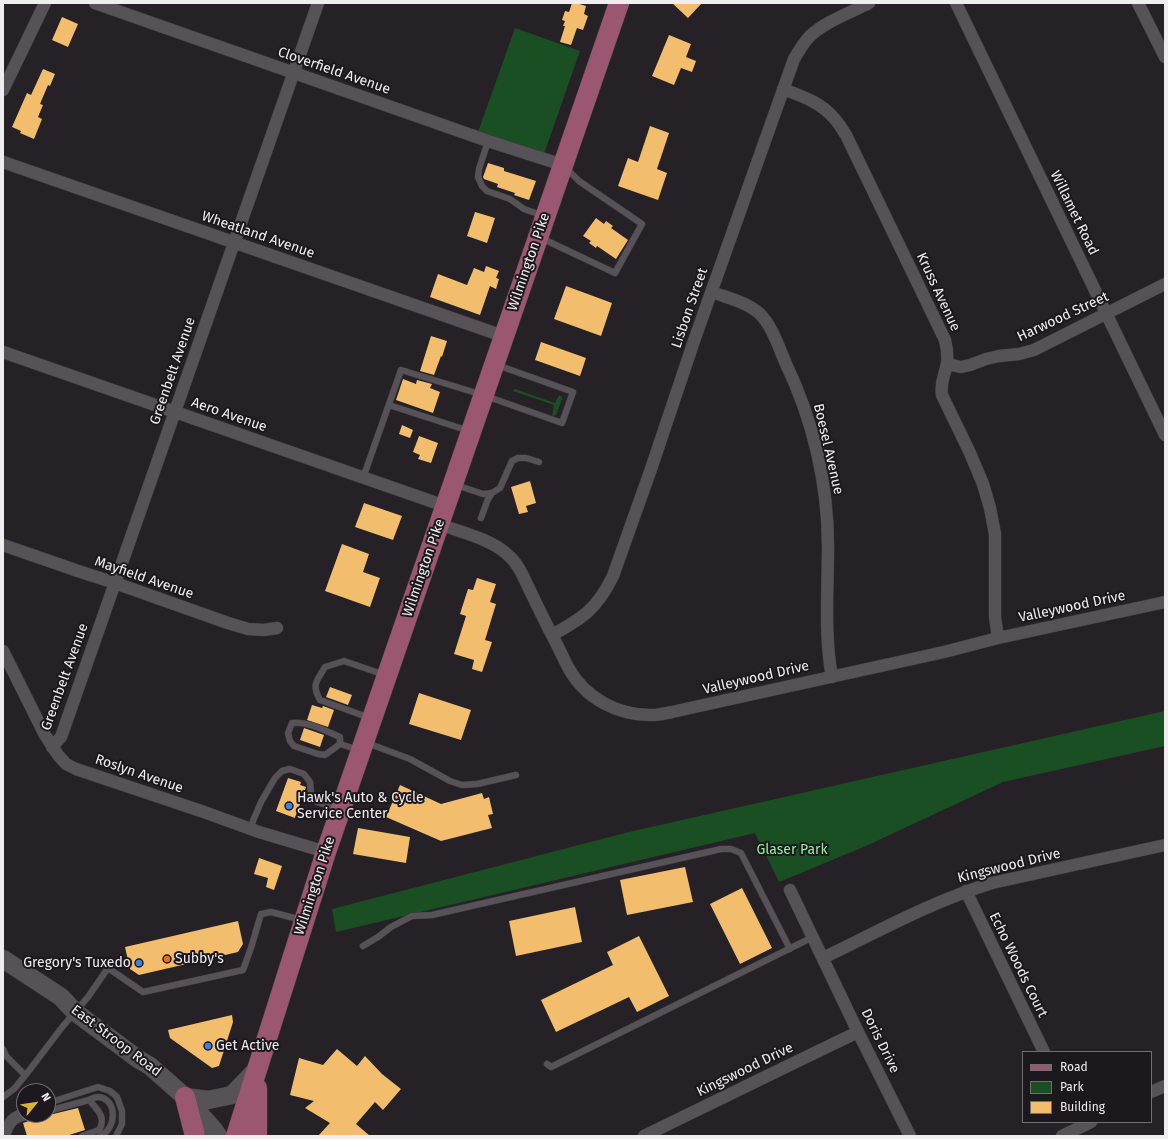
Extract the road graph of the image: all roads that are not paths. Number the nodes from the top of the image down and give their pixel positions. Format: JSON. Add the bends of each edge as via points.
{"nodes":[{"id":1,"x":45,"y":3,"type":"edge"},
{"id":2,"x":95,"y":3,"type":"edge"},
{"id":3,"x":318,"y":3,"type":"edge"},
{"id":4,"x":619,"y":3,"type":"edge"},
{"id":5,"x":869,"y":3,"type":"edge"},
{"id":6,"x":956,"y":3,"type":"edge"},
{"id":7,"x":1138,"y":3,"type":"edge"},
{"id":8,"x":1165,"y":57,"type":"edge"},
{"id":9,"x":294,"y":73,"type":"junction"},
{"id":10,"x":783,"y":89,"type":"junction"},
{"id":11,"x":3,"y":90,"type":"edge"},
{"id":12,"x":488,"y":141,"type":"junction"},
{"id":13,"x":3,"y":162,"type":"edge"},
{"id":14,"x":563,"y":165,"type":"junction"},
{"id":15,"x":545,"y":216,"type":"junction"},
{"id":16,"x":538,"y":236,"type":"junction"},
{"id":17,"x":234,"y":243,"type":"junction"},
{"id":18,"x":1165,"y":284,"type":"edge"},
{"id":19,"x":712,"y":292,"type":"junction"},
{"id":20,"x":1106,"y":314,"type":"junction"},
{"id":21,"x":504,"y":336,"type":"junction"},
{"id":22,"x":3,"y":352,"type":"edge"},
{"id":23,"x":494,"y":364,"type":"junction"},
{"id":24,"x":947,"y":364,"type":"junction"},
{"id":25,"x":483,"y":395,"type":"junction"},
{"id":26,"x":389,"y":405,"type":"junction"},
{"id":27,"x":175,"y":412,"type":"junction"},
{"id":28,"x":470,"y":432,"type":"junction"},
{"id":29,"x":1165,"y":436,"type":"edge"},
{"id":30,"x":539,"y":462,"type":"dead end"},
{"id":31,"x":363,"y":478,"type":"junction"},
{"id":32,"x":453,"y":484,"type":"junction"},
{"id":33,"x":492,"y":493,"type":"junction"},
{"id":34,"x":442,"y":515,"type":"junction"},
{"id":35,"x":481,"y":518,"type":"dead end"},
{"id":36,"x":3,"y":545,"type":"edge"},
{"id":37,"x":115,"y":583,"type":"junction"},
{"id":38,"x":1165,"y":602,"type":"edge"},
{"id":39,"x":278,"y":628,"type":"dead end"},
{"id":40,"x":552,"y":635,"type":"junction"},
{"id":41,"x":998,"y":638,"type":"junction"},
{"id":42,"x":3,"y":651,"type":"edge"},
{"id":43,"x":386,"y":676,"type":"junction"},
{"id":44,"x":832,"y":676,"type":"junction"},
{"id":45,"x":371,"y":718,"type":"junction"},
{"id":46,"x":340,"y":744,"type":"junction"},
{"id":47,"x":52,"y":747,"type":"junction"},
{"id":48,"x":362,"y":747,"type":"junction"},
{"id":49,"x":516,"y":775,"type":"dead end"},
{"id":50,"x":340,"y":810,"type":"junction"},
{"id":51,"x":250,"y":828,"type":"junction"},
{"id":52,"x":1165,"y":844,"type":"edge"},
{"id":53,"x":326,"y":852,"type":"junction"},
{"id":54,"x":790,"y":890,"type":"dead end"},
{"id":55,"x":966,"y":891,"type":"junction"},
{"id":56,"x":304,"y":920,"type":"junction"},
{"id":57,"x":813,"y":937,"type":"junction"},
{"id":58,"x":364,"y":946,"type":"dead end"},
{"id":59,"x":790,"y":949,"type":"junction"},
{"id":60,"x":823,"y":958,"type":"junction"},
{"id":61,"x":4,"y":963,"type":"edge"},
{"id":62,"x":75,"y":1012,"type":"junction"},
{"id":63,"x":858,"y":1032,"type":"junction"},
{"id":64,"x":3,"y":1049,"type":"edge"},
{"id":65,"x":1044,"y":1051,"type":"edge"},
{"id":66,"x":547,"y":1064,"type":"dead end"},
{"id":67,"x":257,"y":1069,"type":"junction"},
{"id":68,"x":25,"y":1075,"type":"junction"},
{"id":69,"x":1165,"y":1086,"type":"edge"},
{"id":70,"x":1152,"y":1092,"type":"edge"},
{"id":71,"x":3,"y":1097,"type":"edge"},
{"id":72,"x":185,"y":1097,"type":"junction"},
{"id":73,"x":89,"y":1100,"type":"junction"},
{"id":74,"x":56,"y":1101,"type":"edge"},
{"id":75,"x":56,"y":1109,"type":"edge"},
{"id":76,"x":16,"y":1114,"type":"edge"},
{"id":77,"x":16,"y":1120,"type":"edge"},
{"id":78,"x":1083,"y":1124,"type":"edge"},
{"id":79,"x":3,"y":1131,"type":"edge"},
{"id":80,"x":7,"y":1136,"type":"edge"},
{"id":81,"x":82,"y":1136,"type":"edge"},
{"id":82,"x":100,"y":1136,"type":"edge"},
{"id":83,"x":116,"y":1136,"type":"edge"},
{"id":84,"x":195,"y":1136,"type":"edge"},
{"id":85,"x":218,"y":1136,"type":"edge"},
{"id":86,"x":236,"y":1136,"type":"edge"},
{"id":87,"x":257,"y":1136,"type":"edge"},
{"id":88,"x":644,"y":1136,"type":"edge"},
{"id":89,"x":910,"y":1136,"type":"edge"},
{"id":90,"x":1062,"y":1136,"type":"edge"}],
"edges":[{"from":1,"to":11,"type":"street"},
{"from":2,"to":9,"type":"street","name":"Cloverfield Avenue"},
{"from":3,"to":9,"type":"street","name":"Greenbelt Avenue"},
{"from":4,"to":14,"type":"main road","name":"Wilmington Pike"},
{"from":5,"to":10,"type":"street","name":"Lisbon Street","via":[[820,28],[810,36],[794,59]]},
{"from":6,"to":20,"type":"street","name":"Willamet Road"},
{"from":7,"to":8,"type":"street"},
{"from":9,"to":12,"type":"street","name":"Cloverfield Avenue"},
{"from":9,"to":17,"type":"street","name":"Greenbelt Avenue"},
{"from":10,"to":19,"type":"street","name":"Lisbon Street"},
{"from":10,"to":24,"type":"street","name":"Kruss Avenue","via":[[825,109],[846,135],[945,340]]},
{"from":12,"to":14,"type":"street","name":"Cloverfield Avenue"},
{"from":12,"to":15,"type":"lane","via":[[479,169],[478,177],[482,186],[487,191],[510,199],[524,209]]},
{"from":13,"to":17,"type":"street","name":"Wheatland Avenue"},
{"from":14,"to":15,"type":"main road","name":"Wilmington Pike"},
{"from":14,"to":16,"type":"lane","via":[[579,181],[642,224],[615,273]]},
{"from":15,"to":16,"type":"main road","name":"Wilmington Pike"},
{"from":16,"to":21,"type":"main road","name":"Wilmington Pike"},
{"from":17,"to":21,"type":"street","name":"Wheatland Avenue"},
{"from":17,"to":27,"type":"street","name":"Greenbelt Avenue"},
{"from":18,"to":20,"type":"street","name":"Harwood Street"},
{"from":19,"to":40,"type":"street","name":"Lisbon Street","via":[[613,576],[596,604],[572,624]]},
{"from":19,"to":44,"type":"street","name":"Boesel Avenue","via":[[751,308],[768,324],[790,371],[814,438],[826,503],[828,650]]},
{"from":20,"to":24,"type":"street","name":"Harwood Street","via":[[1034,350],[993,357],[961,367]]},
{"from":20,"to":29,"type":"street","name":"Willamet Road"},
{"from":21,"to":23,"type":"main road","name":"Wilmington Pike"},
{"from":22,"to":27,"type":"street","name":"Aero Avenue"},
{"from":23,"to":25,"type":"main road","name":"Wilmington Pike"},
{"from":23,"to":25,"type":"lane","via":[[573,392],[562,423]]},
{"from":24,"to":41,"type":"street","name":"Kruss Avenue","via":[[941,386],[942,395],[983,484],[995,534],[995,617]]},
{"from":25,"to":26,"type":"lane","via":[[401,370]]},
{"from":25,"to":28,"type":"main road","name":"Wilmington Pike"},
{"from":26,"to":28,"type":"lane"},
{"from":26,"to":31,"type":"lane"},
{"from":27,"to":31,"type":"street","name":"Aero Avenue"},
{"from":27,"to":37,"type":"street","name":"Greenbelt Avenue"},
{"from":28,"to":32,"type":"main road","name":"Wilmington Pike"},
{"from":30,"to":33,"type":"lane","via":[[526,458],[512,461],[500,488]]},
{"from":31,"to":34,"type":"street","name":"Aero Avenue"},
{"from":32,"to":33,"type":"lane","via":[[483,494]]},
{"from":32,"to":34,"type":"main road","name":"Wilmington Pike"},
{"from":33,"to":35,"type":"lane"},
{"from":34,"to":40,"type":"street","name":"Valleywood Drive","via":[[508,554],[524,578]]},
{"from":34,"to":43,"type":"main road","name":"Wilmington Pike"},
{"from":36,"to":37,"type":"street","name":"Mayfield Avenue"},
{"from":37,"to":39,"type":"street","name":"Mayfield Avenue","via":[[248,629]]},
{"from":37,"to":47,"type":"street","name":"Greenbelt Avenue","via":[[61,737]]},
{"from":38,"to":41,"type":"street","name":"Valleywood Drive"},
{"from":40,"to":44,"type":"street","name":"Valleywood Drive","via":[[569,670],[594,698],[622,712],[640,715],[672,712]]},
{"from":41,"to":44,"type":"street","name":"Valleywood Drive"},
{"from":42,"to":47,"type":"street","name":"Roslyn Avenue"},
{"from":43,"to":45,"type":"main road","name":"Wilmington Pike"},
{"from":43,"to":45,"type":"lane","via":[[344,661],[325,667],[315,684],[320,700]]},
{"from":45,"to":48,"type":"main road","name":"Wilmington Pike"},
{"from":46,"to":46,"type":"lane","via":[[340,737],[299,722],[292,723],[288,733],[294,746],[318,754],[325,755]]},
{"from":46,"to":48,"type":"lane"},
{"from":47,"to":51,"type":"street","name":"Roslyn Avenue","via":[[66,764],[76,769]]},
{"from":48,"to":49,"type":"lane","via":[[410,759],[462,785]]},
{"from":48,"to":50,"type":"main road","name":"Wilmington Pike"},
{"from":50,"to":51,"type":"lane","via":[[317,802],[311,793],[310,782],[304,774],[290,768],[275,778]]},
{"from":50,"to":53,"type":"main road","name":"Wilmington Pike"},
{"from":51,"to":53,"type":"street","name":"Roslyn Avenue"},
{"from":52,"to":55,"type":"street","name":"Kingswood Drive"},
{"from":53,"to":56,"type":"main road","name":"Wilmington Pike"},
{"from":54,"to":57,"type":"street","name":"Doris Drive"},
{"from":55,"to":60,"type":"street","name":"Kingswood Drive"},
{"from":55,"to":65,"type":"street","name":"Echo Woods Court"},
{"from":56,"to":62,"type":"lane","via":[[271,912],[261,914],[243,970],[143,992],[108,968]]},
{"from":56,"to":67,"type":"main road","name":"Wilmington Pike"},
{"from":57,"to":59,"type":"lane"},
{"from":57,"to":60,"type":"street","name":"Doris Drive"},
{"from":58,"to":59,"type":"lane","via":[[412,916],[432,914],[720,849],[731,849],[741,853]]},
{"from":59,"to":66,"type":"lane","via":[[551,1067]]},
{"from":60,"to":63,"type":"street","name":"Doris Drive"},
{"from":61,"to":62,"type":"main road","name":"East Stroop Road","via":[[61,997]]},
{"from":62,"to":68,"type":"lane"},
{"from":62,"to":72,"type":"main road","name":"East Stroop Road","via":[[150,1066]]},
{"from":63,"to":88,"type":"street","name":"Kingswood Drive"},
{"from":63,"to":89,"type":"street","name":"Doris Drive"},
{"from":64,"to":68,"type":"lane","via":[[6,1056]]},
{"from":67,"to":72,"type":"main road","via":[[232,1095],[208,1100]]},
{"from":67,"to":86,"type":"main road","name":"Wilmington Pike"},
{"from":67,"to":87,"type":"main road"},
{"from":68,"to":71,"type":"lane","via":[[14,1089]]},
{"from":69,"to":70,"type":"street"},
{"from":72,"to":84,"type":"main road"},
{"from":72,"to":85,"type":"main road","name":"East Stroop Road"},
{"from":73,"to":75,"type":"lane"},
{"from":73,"to":81,"type":"lane","via":[[100,1112],[102,1126],[99,1130]]},
{"from":73,"to":82,"type":"lane","via":[[97,1097],[104,1099],[110,1105],[113,1114],[110,1128]]},
{"from":74,"to":83,"type":"lane","via":[[98,1088],[110,1091],[117,1097],[122,1111],[122,1124]]},
{"from":76,"to":79,"type":"lane","via":[[9,1118]]},
{"from":77,"to":80,"type":"lane","via":[[10,1126]]},
{"from":78,"to":90,"type":"street"}]}
